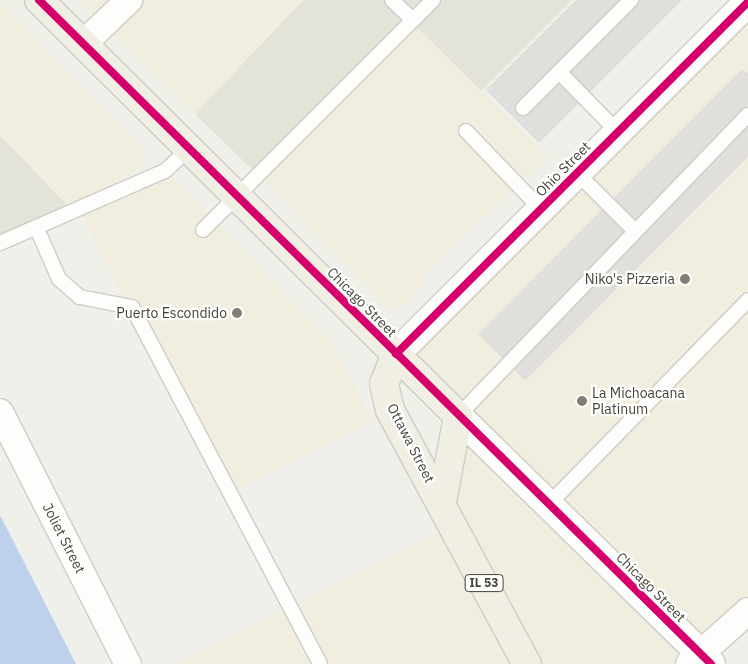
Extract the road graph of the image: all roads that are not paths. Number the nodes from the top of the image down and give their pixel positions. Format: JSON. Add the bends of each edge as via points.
{"nodes":[{"id":1,"x":39,"y":0,"type":"edge"},
{"id":2,"x":129,"y":0,"type":"edge"},
{"id":3,"x":392,"y":0,"type":"edge"},
{"id":4,"x":434,"y":0,"type":"edge"},
{"id":5,"x":631,"y":0,"type":"edge"},
{"id":6,"x":748,"y":2,"type":"edge"},
{"id":7,"x":413,"y":20,"type":"junction"},
{"id":8,"x":83,"y":44,"type":"junction"},
{"id":9,"x":560,"y":72,"type":"junction"},
{"id":10,"x":523,"y":108,"type":"dead end"},
{"id":11,"x":748,"y":116,"type":"edge"},
{"id":12,"x":466,"y":131,"type":"dead end"},
{"id":13,"x":618,"y":132,"type":"junction"},
{"id":14,"x":191,"y":147,"type":"junction"},
{"id":15,"x":577,"y":173,"type":"junction"},
{"id":16,"x":239,"y":196,"type":"junction"},
{"id":17,"x":541,"y":209,"type":"junction"},
{"id":18,"x":38,"y":230,"type":"junction"},
{"id":19,"x":203,"y":230,"type":"dead end"},
{"id":20,"x":635,"y":231,"type":"junction"},
{"id":21,"x":0,"y":244,"type":"edge"},
{"id":22,"x":748,"y":300,"type":"edge"},
{"id":23,"x":396,"y":354,"type":"junction"},
{"id":24,"x":0,"y":412,"type":"edge"},
{"id":25,"x":458,"y":416,"type":"junction"},
{"id":26,"x":442,"y":502,"type":"junction"},
{"id":27,"x":549,"y":504,"type":"junction"},
{"id":28,"x":748,"y":611,"type":"edge"},
{"id":29,"x":701,"y":661,"type":"edge"},
{"id":30,"x":128,"y":664,"type":"edge"},
{"id":31,"x":320,"y":664,"type":"edge"},
{"id":32,"x":527,"y":664,"type":"edge"}],
"edges":[{"from":1,"to":8,"type":"main road","name":"Chicago Street"},
{"from":2,"to":8,"type":"street"},
{"from":3,"to":7,"type":"lane"},
{"from":4,"to":7,"type":"lane"},
{"from":5,"to":9,"type":"lane"},
{"from":6,"to":13,"type":"street","name":"Ohio Street"},
{"from":7,"to":16,"type":"lane"},
{"from":8,"to":14,"type":"main road","name":"Chicago Street"},
{"from":9,"to":10,"type":"lane"},
{"from":9,"to":13,"type":"lane"},
{"from":11,"to":20,"type":"lane"},
{"from":12,"to":17,"type":"lane"},
{"from":13,"to":15,"type":"street","name":"Ohio Street"},
{"from":14,"to":16,"type":"main road","name":"Chicago Street"},
{"from":14,"to":18,"type":"lane","via":[[165,170]]},
{"from":15,"to":17,"type":"street","name":"Ohio Street"},
{"from":15,"to":20,"type":"lane"},
{"from":16,"to":19,"type":"lane"},
{"from":16,"to":23,"type":"main road","name":"Chicago Street"},
{"from":17,"to":23,"type":"street","name":"Ohio Street"},
{"from":18,"to":21,"type":"lane"},
{"from":18,"to":31,"type":"lane","via":[[59,278],[80,297],[132,307]]},
{"from":20,"to":25,"type":"lane"},
{"from":22,"to":27,"type":"lane"},
{"from":23,"to":25,"type":"main road","name":"Chicago Street"},
{"from":23,"to":26,"type":"main road","name":"Ottawa Street","via":[[384,384],[390,410]]},
{"from":24,"to":30,"type":"street","name":"Joliet Street"},
{"from":25,"to":26,"type":"main road","name":"Ottawa Street"},
{"from":25,"to":27,"type":"street","name":"Chicago Street"},
{"from":26,"to":32,"type":"main road","name":"Ottawa Street","number":"IL 53"},
{"from":27,"to":29,"type":"street","name":"Chicago Street"},
{"from":28,"to":29,"type":"street"}]}
